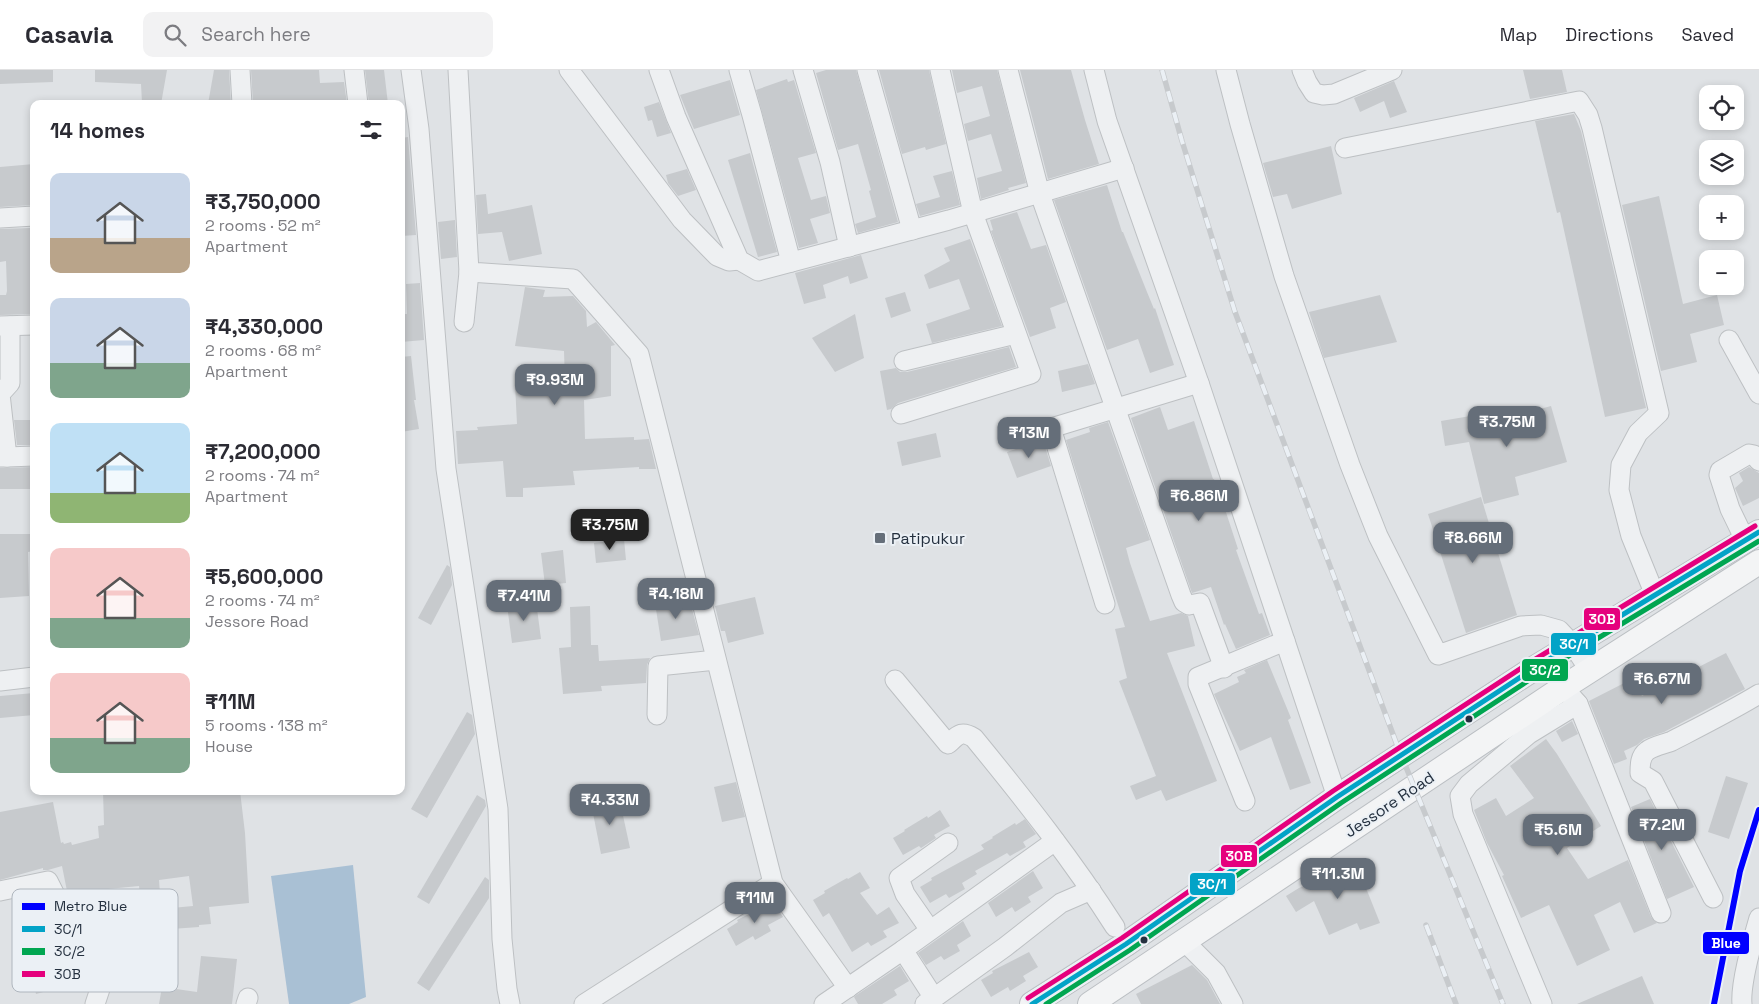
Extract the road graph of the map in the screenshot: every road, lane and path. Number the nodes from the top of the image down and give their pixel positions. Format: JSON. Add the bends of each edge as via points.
{"nodes":[{"id":1,"x":240,"y":70,"type":"edge"},
{"id":2,"x":354,"y":70,"type":"edge"},
{"id":3,"x":411,"y":70,"type":"edge"},
{"id":4,"x":458,"y":70,"type":"edge"},
{"id":5,"x":569,"y":70,"type":"edge"},
{"id":6,"x":659,"y":70,"type":"edge"},
{"id":7,"x":739,"y":70,"type":"edge"},
{"id":8,"x":803,"y":70,"type":"edge"},
{"id":9,"x":867,"y":70,"type":"edge"},
{"id":10,"x":940,"y":70,"type":"edge"},
{"id":11,"x":1008,"y":70,"type":"edge"},
{"id":12,"x":1094,"y":70,"type":"edge"},
{"id":13,"x":1226,"y":70,"type":"edge"},
{"id":14,"x":1302,"y":70,"type":"edge"},
{"id":15,"x":1392,"y":70,"type":"edge"},
{"id":16,"x":242,"y":100,"type":"edge"},
{"id":17,"x":358,"y":100,"type":"edge"},
{"id":18,"x":1345,"y":148,"type":"dead end"},
{"id":19,"x":1124,"y":168,"type":"junction"},
{"id":20,"x":1040,"y":194,"type":"junction"},
{"id":21,"x":974,"y":213,"type":"junction"},
{"id":22,"x":30,"y":216,"type":"edge"},
{"id":23,"x":0,"y":218,"type":"edge"},
{"id":24,"x":912,"y":230,"type":"junction"},
{"id":25,"x":849,"y":247,"type":"junction"},
{"id":26,"x":739,"y":260,"type":"junction"},
{"id":27,"x":791,"y":262,"type":"junction"},
{"id":28,"x":469,"y":272,"type":"junction"},
{"id":29,"x":464,"y":322,"type":"dead end"},
{"id":30,"x":30,"y":325,"type":"edge"},
{"id":31,"x":5,"y":326,"type":"edge"},
{"id":32,"x":1016,"y":334,"type":"junction"},
{"id":33,"x":1729,"y":340,"type":"dead end"},
{"id":34,"x":904,"y":361,"type":"dead end"},
{"id":35,"x":1199,"y":383,"type":"junction"},
{"id":36,"x":1759,"y":394,"type":"edge"},
{"id":37,"x":1115,"y":409,"type":"junction"},
{"id":38,"x":901,"y":414,"type":"dead end"},
{"id":39,"x":30,"y":456,"type":"edge"},
{"id":40,"x":4,"y":457,"type":"edge"},
{"id":41,"x":1759,"y":461,"type":"edge"},
{"id":42,"x":1752,"y":536,"type":"edge"},
{"id":43,"x":1759,"y":562,"type":"edge"},
{"id":44,"x":1655,"y":595,"type":"junction"},
{"id":45,"x":1105,"y":604,"type":"dead end"},
{"id":46,"x":1285,"y":641,"type":"junction"},
{"id":47,"x":1574,"y":645,"type":"junction"},
{"id":48,"x":716,"y":660,"type":"junction"},
{"id":49,"x":1224,"y":668,"type":"junction"},
{"id":50,"x":1590,"y":671,"type":"junction"},
{"id":51,"x":30,"y":678,"type":"edge"},
{"id":52,"x":895,"y":680,"type":"dead end"},
{"id":53,"x":0,"y":681,"type":"edge"},
{"id":54,"x":1759,"y":694,"type":"edge"},
{"id":55,"x":1571,"y":696,"type":"junction"},
{"id":56,"x":657,"y":715,"type":"dead end"},
{"id":57,"x":1338,"y":796,"type":"junction"},
{"id":58,"x":1246,"y":802,"type":"dead end"},
{"id":59,"x":1055,"y":841,"type":"junction"},
{"id":60,"x":948,"y":843,"type":"dead end"},
{"id":61,"x":773,"y":883,"type":"junction"},
{"id":62,"x":52,"y":889,"type":"edge"},
{"id":63,"x":1091,"y":890,"type":"junction"},
{"id":64,"x":0,"y":891,"type":"edge"},
{"id":65,"x":1713,"y":898,"type":"dead end"},
{"id":66,"x":1661,"y":913,"type":"dead end"},
{"id":67,"x":1759,"y":918,"type":"edge"},
{"id":68,"x":1116,"y":928,"type":"dead end"},
{"id":69,"x":930,"y":930,"type":"junction"},
{"id":70,"x":1184,"y":941,"type":"junction"},
{"id":71,"x":903,"y":950,"type":"junction"},
{"id":72,"x":1754,"y":963,"type":"edge"},
{"id":73,"x":848,"y":988,"type":"junction"},
{"id":74,"x":930,"y":1001,"type":"edge"},
{"id":75,"x":828,"y":1003,"type":"edge"},
{"id":76,"x":510,"y":1004,"type":"edge"},
{"id":77,"x":584,"y":1004,"type":"edge"},
{"id":78,"x":1032,"y":1004,"type":"edge"},
{"id":79,"x":1090,"y":1004,"type":"edge"},
{"id":80,"x":1233,"y":1004,"type":"edge"},
{"id":81,"x":1542,"y":1004,"type":"edge"},
{"id":82,"x":1742,"y":1004,"type":"edge"}],
"edges":[{"from":1,"to":16,"type":"street"},
{"from":2,"to":17,"type":"street"},
{"from":3,"to":76,"type":"street","via":[[420,129],[446,469],[498,809],[502,939]]},
{"from":4,"to":28,"type":"street"},
{"from":5,"to":26,"type":"street","via":[[682,220],[717,256],[729,261]]},
{"from":6,"to":26,"type":"street"},
{"from":7,"to":27,"type":"street"},
{"from":8,"to":25,"type":"street","via":[[830,162]]},
{"from":9,"to":24,"type":"street"},
{"from":10,"to":21,"type":"street"},
{"from":11,"to":20,"type":"street"},
{"from":12,"to":19,"type":"street"},
{"from":13,"to":47,"type":"street","via":[[1284,276],[1350,465],[1378,536],[1438,655],[1521,626],[1559,630]]},
{"from":14,"to":15,"type":"street","via":[[1314,93],[1324,95],[1334,94]]},
{"from":18,"to":44,"type":"street","via":[[1579,101],[1592,128],[1659,413],[1638,433],[1621,465],[1619,490],[1631,536]]},
{"from":19,"to":20,"type":"street"},
{"from":19,"to":35,"type":"street"},
{"from":20,"to":21,"type":"street"},
{"from":20,"to":37,"type":"street"},
{"from":21,"to":24,"type":"street"},
{"from":21,"to":32,"type":"street"},
{"from":22,"to":23,"type":"street"},
{"from":24,"to":25,"type":"street"},
{"from":25,"to":27,"type":"street"},
{"from":26,"to":27,"type":"street","via":[[758,271]]},
{"from":28,"to":29,"type":"street"},
{"from":28,"to":48,"type":"street","via":[[573,279],[639,354]]},
{"from":30,"to":31,"type":"street"},
{"from":31,"to":40,"type":"street","via":[[10,383],[0,394]]},
{"from":32,"to":34,"type":"street"},
{"from":32,"to":38,"type":"street","via":[[1031,374]]},
{"from":33,"to":36,"type":"street"},
{"from":35,"to":37,"type":"street"},
{"from":35,"to":46,"type":"street"},
{"from":37,"to":45,"type":"street","via":[[1051,428]]},
{"from":37,"to":49,"type":"street","via":[[1184,602],[1189,605],[1200,603]]},
{"from":39,"to":40,"type":"street"},
{"from":41,"to":42,"type":"street","via":[[1749,454],[1720,471],[1719,475],[1730,509]]},
{"from":42,"to":44,"type":"main road"},
{"from":43,"to":50,"type":"main road","name":"Jessore Road"},
{"from":44,"to":47,"type":"main road"},
{"from":46,"to":49,"type":"street"},
{"from":46,"to":57,"type":"street"},
{"from":47,"to":50,"type":"street"},
{"from":47,"to":57,"type":"main road"},
{"from":48,"to":56,"type":"street","via":[[658,666]]},
{"from":48,"to":61,"type":"street"},
{"from":49,"to":58,"type":"street","via":[[1198,677],[1198,684]]},
{"from":50,"to":55,"type":"main road","name":"Jessore Road"},
{"from":51,"to":53,"type":"street"},
{"from":52,"to":59,"type":"street","via":[[948,744],[961,734],[974,738]]},
{"from":54,"to":65,"type":"street","via":[[1665,744],[1647,750],[1640,765],[1640,773],[1653,781]]},
{"from":55,"to":66,"type":"street"},
{"from":55,"to":70,"type":"main road","name":"Jessore Road"},
{"from":55,"to":81,"type":"street","via":[[1469,784],[1460,796],[1464,814]]},
{"from":57,"to":78,"type":"main road","via":[[1126,944]]},
{"from":59,"to":63,"type":"street"},
{"from":59,"to":69,"type":"street"},
{"from":60,"to":69,"type":"street","via":[[899,878],[905,894]]},
{"from":61,"to":73,"type":"street"},
{"from":61,"to":77,"type":"street"},
{"from":62,"to":64,"type":"street","via":[[48,881]]},
{"from":63,"to":68,"type":"street"},
{"from":63,"to":74,"type":"street","via":[[1061,903]]},
{"from":67,"to":72,"type":"street"},
{"from":69,"to":71,"type":"street"},
{"from":70,"to":79,"type":"main road","name":"Jessore Road"},
{"from":70,"to":80,"type":"street","via":[[1216,973]]},
{"from":71,"to":73,"type":"street"},
{"from":71,"to":74,"type":"street"},
{"from":72,"to":82,"type":"street","via":[[1741,997]]},
{"from":73,"to":75,"type":"street"}]}
